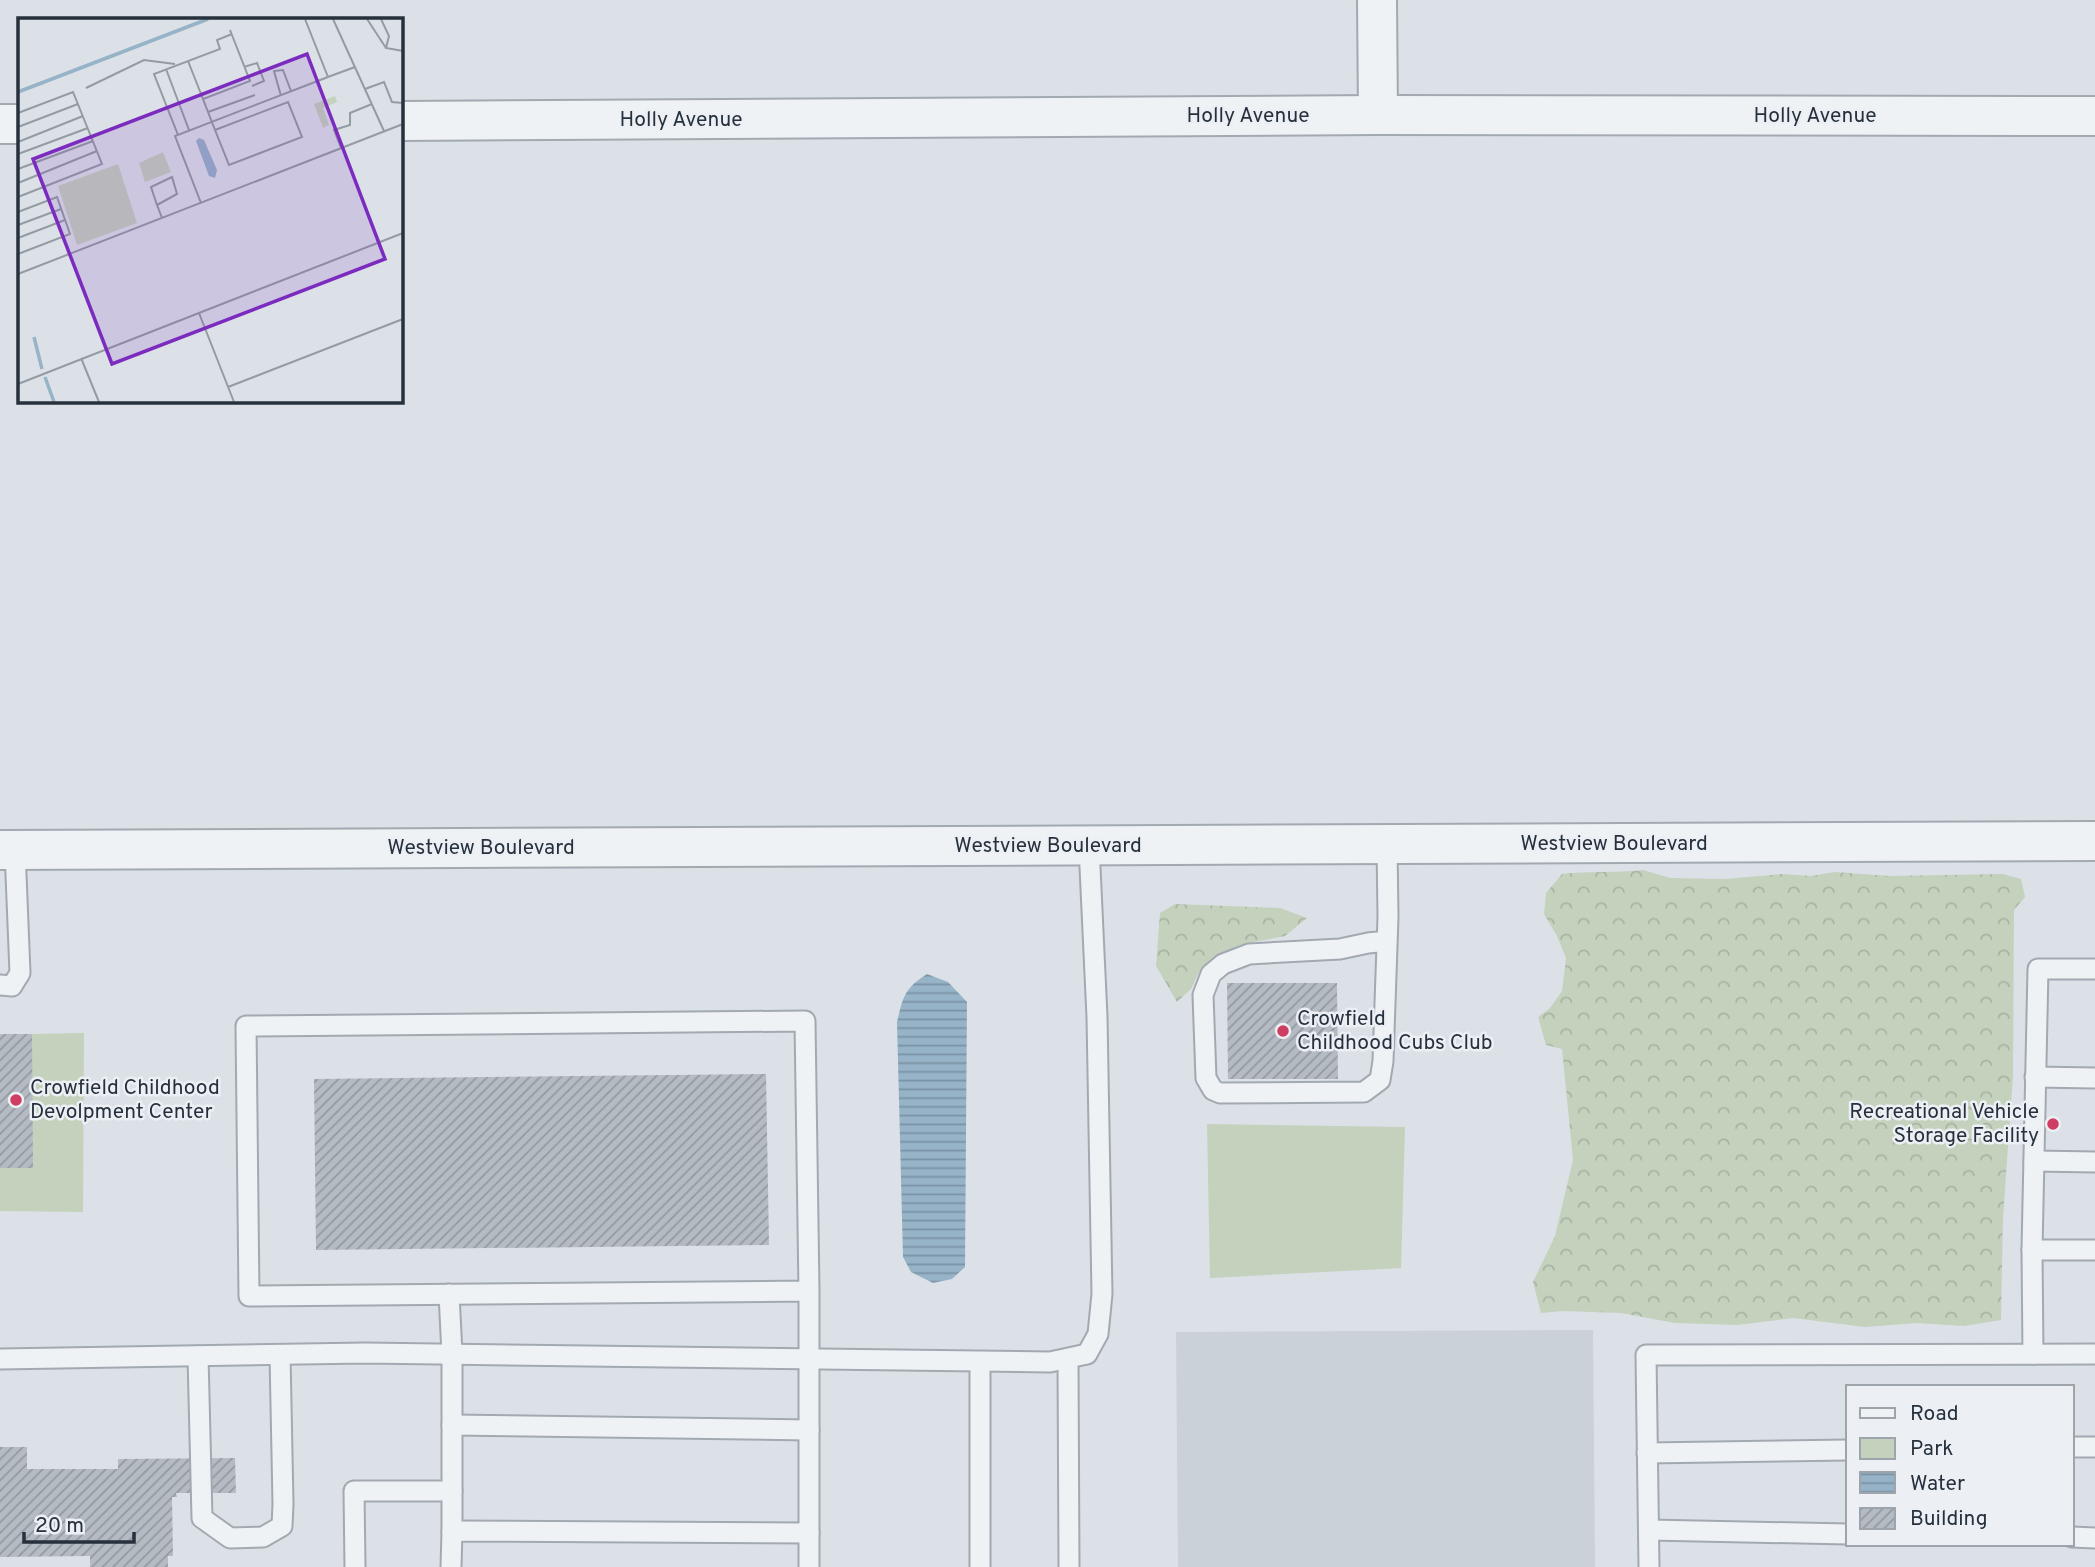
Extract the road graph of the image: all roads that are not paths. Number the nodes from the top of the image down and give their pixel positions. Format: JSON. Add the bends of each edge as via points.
{"nodes":[{"id":1,"x":1377,"y":0,"type":"edge"},
{"id":2,"x":1378,"y":116,"type":"junction"},
{"id":3,"x":2095,"y":116,"type":"edge"},
{"id":4,"x":402,"y":121,"type":"edge"},
{"id":5,"x":0,"y":124,"type":"edge"},
{"id":6,"x":18,"y":124,"type":"edge"},
{"id":7,"x":2095,"y":841,"type":"edge"},
{"id":8,"x":1387,"y":845,"type":"junction"},
{"id":9,"x":1088,"y":846,"type":"junction"},
{"id":10,"x":8,"y":850,"type":"edge"},
{"id":11,"x":1387,"y":941,"type":"junction"},
{"id":12,"x":2095,"y":969,"type":"edge"},
{"id":13,"x":0,"y":985,"type":"edge"},
{"id":14,"x":2035,"y":1077,"type":"junction"},
{"id":15,"x":2095,"y":1077,"type":"edge"},
{"id":16,"x":2034,"y":1161,"type":"junction"},
{"id":17,"x":2095,"y":1162,"type":"edge"},
{"id":18,"x":2032,"y":1250,"type":"junction"},
{"id":19,"x":2095,"y":1250,"type":"edge"},
{"id":20,"x":810,"y":1291,"type":"junction"},
{"id":21,"x":449,"y":1294,"type":"junction"},
{"id":22,"x":452,"y":1354,"type":"junction"},
{"id":23,"x":2033,"y":1354,"type":"junction"},
{"id":24,"x":2095,"y":1354,"type":"edge"},
{"id":25,"x":280,"y":1355,"type":"junction"},
{"id":26,"x":198,"y":1356,"type":"junction"},
{"id":27,"x":0,"y":1359,"type":"edge"},
{"id":28,"x":809,"y":1359,"type":"junction"},
{"id":29,"x":1068,"y":1359,"type":"junction"},
{"id":30,"x":980,"y":1362,"type":"junction"},
{"id":31,"x":452,"y":1425,"type":"junction"},
{"id":32,"x":809,"y":1430,"type":"junction"},
{"id":33,"x":2074,"y":1447,"type":"edge"},
{"id":34,"x":2095,"y":1447,"type":"edge"},
{"id":35,"x":1846,"y":1450,"type":"edge"},
{"id":36,"x":1647,"y":1453,"type":"junction"},
{"id":37,"x":452,"y":1491,"type":"junction"},
{"id":38,"x":1648,"y":1530,"type":"junction"},
{"id":39,"x":452,"y":1531,"type":"junction"},
{"id":40,"x":809,"y":1533,"type":"junction"},
{"id":41,"x":1846,"y":1534,"type":"edge"},
{"id":42,"x":2074,"y":1537,"type":"edge"},
{"id":43,"x":2095,"y":1538,"type":"edge"},
{"id":44,"x":355,"y":1567,"type":"edge"},
{"id":45,"x":452,"y":1567,"type":"edge"},
{"id":46,"x":809,"y":1567,"type":"edge"},
{"id":47,"x":980,"y":1567,"type":"edge"},
{"id":48,"x":1069,"y":1567,"type":"edge"},
{"id":49,"x":1649,"y":1567,"type":"edge"}],
"edges":[{"from":1,"to":2,"type":"street"},
{"from":2,"to":3,"type":"street","name":"Holly Avenue"},
{"from":2,"to":4,"type":"street","name":"Holly Avenue"},
{"from":5,"to":6,"type":"street"},
{"from":7,"to":8,"type":"street","name":"Westview Boulevard"},
{"from":8,"to":9,"type":"street","name":"Westview Boulevard"},
{"from":8,"to":11,"type":"lane"},
{"from":9,"to":10,"type":"street","name":"Westview Boulevard"},
{"from":9,"to":29,"type":"lane","via":[[1097,1017],[1102,1294],[1098,1334],[1087,1354]]},
{"from":10,"to":13,"type":"lane","via":[[20,972],[12,986]]},
{"from":11,"to":11,"type":"lane","via":[[1340,949],[1250,954],[1223,964],[1212,974],[1203,995],[1206,1078],[1213,1090],[1364,1092],[1380,1080]]},
{"from":12,"to":14,"type":"lane","via":[[2038,969]]},
{"from":14,"to":15,"type":"lane"},
{"from":14,"to":16,"type":"lane"},
{"from":16,"to":17,"type":"lane"},
{"from":16,"to":18,"type":"lane"},
{"from":18,"to":19,"type":"lane"},
{"from":18,"to":23,"type":"lane"},
{"from":20,"to":21,"type":"lane"},
{"from":20,"to":21,"type":"lane","via":[[805,1021],[246,1026],[249,1296]]},
{"from":20,"to":28,"type":"lane"},
{"from":21,"to":22,"type":"lane"},
{"from":22,"to":25,"type":"lane"},
{"from":22,"to":28,"type":"lane"},
{"from":22,"to":31,"type":"lane"},
{"from":23,"to":24,"type":"lane"},
{"from":23,"to":36,"type":"lane","via":[[1646,1355]]},
{"from":25,"to":26,"type":"lane"},
{"from":25,"to":26,"type":"lane","via":[[282,1526],[263,1537],[230,1538],[202,1518]]},
{"from":26,"to":27,"type":"lane"},
{"from":28,"to":30,"type":"lane"},
{"from":28,"to":32,"type":"lane"},
{"from":29,"to":30,"type":"lane"},
{"from":29,"to":48,"type":"lane"},
{"from":30,"to":47,"type":"lane"},
{"from":31,"to":32,"type":"lane"},
{"from":31,"to":37,"type":"lane"},
{"from":32,"to":40,"type":"lane"},
{"from":33,"to":34,"type":"lane"},
{"from":35,"to":36,"type":"lane"},
{"from":36,"to":38,"type":"lane"},
{"from":37,"to":39,"type":"lane"},
{"from":37,"to":44,"type":"lane","via":[[354,1491]]},
{"from":38,"to":41,"type":"lane"},
{"from":38,"to":49,"type":"lane"},
{"from":39,"to":40,"type":"lane"},
{"from":39,"to":45,"type":"lane"},
{"from":40,"to":46,"type":"lane"},
{"from":42,"to":43,"type":"lane"}]}
